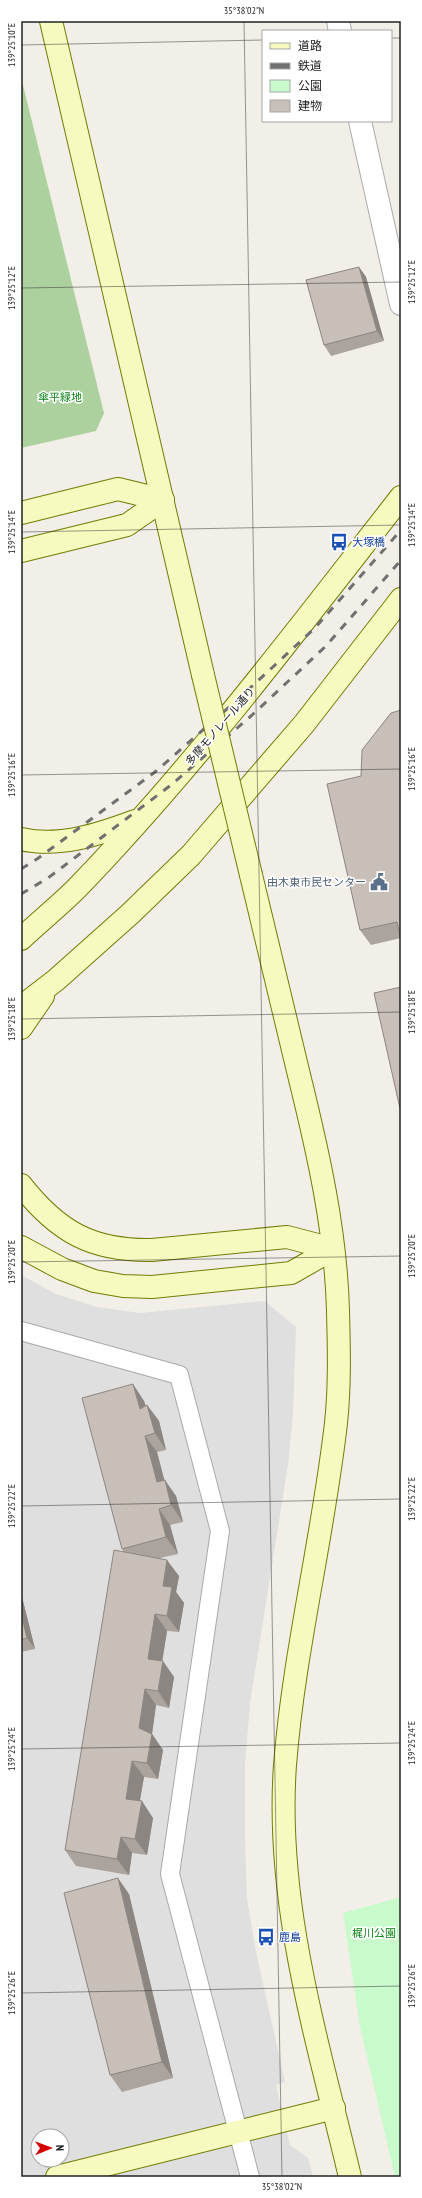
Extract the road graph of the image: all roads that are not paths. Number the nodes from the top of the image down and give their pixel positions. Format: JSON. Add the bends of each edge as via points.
{"nodes":[{"id":1,"x":51,"y":21,"type":"edge"},
{"id":2,"x":360,"y":122,"type":"edge"},
{"id":3,"x":401,"y":304,"type":"edge"},
{"id":4,"x":401,"y":497,"type":"edge"},
{"id":5,"x":163,"y":500,"type":"junction"},
{"id":6,"x":21,"y":513,"type":"edge"},
{"id":7,"x":21,"y":551,"type":"edge"},
{"id":8,"x":401,"y":599,"type":"edge"},
{"id":9,"x":139,"y":820,"type":"junction"},
{"id":10,"x":21,"y":839,"type":"edge"},
{"id":11,"x":21,"y":939,"type":"edge"},
{"id":12,"x":56,"y":980,"type":"junction"},
{"id":13,"x":21,"y":1006,"type":"edge"},
{"id":14,"x":21,"y":1028,"type":"edge"},
{"id":15,"x":21,"y":1185,"type":"edge"},
{"id":16,"x":21,"y":1248,"type":"edge"},
{"id":17,"x":333,"y":1249,"type":"junction"},
{"id":18,"x":21,"y":1331,"type":"edge"},
{"id":19,"x":334,"y":2108,"type":"junction"},
{"id":20,"x":238,"y":2132,"type":"junction"},
{"id":21,"x":57,"y":2177,"type":"edge"},
{"id":22,"x":250,"y":2177,"type":"edge"},
{"id":23,"x":350,"y":2177,"type":"edge"}],
"edges":[{"from":1,"to":5,"type":"street"},
{"from":2,"to":3,"type":"street"},
{"from":4,"to":9,"type":"street","name":"多摩モノレール通り","via":[[258,680]]},
{"from":5,"to":6,"type":"street","via":[[118,489]]},
{"from":5,"to":7,"type":"street","via":[[127,525]]},
{"from":5,"to":17,"type":"street","bridge":true,"via":[[316,1144]]},
{"from":8,"to":12,"type":"street","via":[[304,724],[191,855]]},
{"from":9,"to":10,"type":"street","via":[[107,832],[62,841]]},
{"from":9,"to":11,"type":"street","name":"多摩モノレール通り","via":[[76,889]]},
{"from":12,"to":13,"type":"street"},
{"from":12,"to":14,"type":"street"},
{"from":15,"to":17,"type":"street","via":[[40,1209],[70,1232],[102,1245],[130,1250],[152,1250],[287,1237]]},
{"from":16,"to":17,"type":"street","via":[[62,1269],[94,1281],[152,1287],[291,1273]]},
{"from":17,"to":19,"type":"street","via":[[338,1307],[336,1419],[285,1767],[285,1832],[288,1894],[295,1940]]},
{"from":18,"to":20,"type":"lane","via":[[179,1375],[220,1531],[170,1874]]},
{"from":19,"to":20,"type":"street"},
{"from":19,"to":23,"type":"street"},
{"from":20,"to":21,"type":"street"},
{"from":20,"to":22,"type":"lane"}]}
